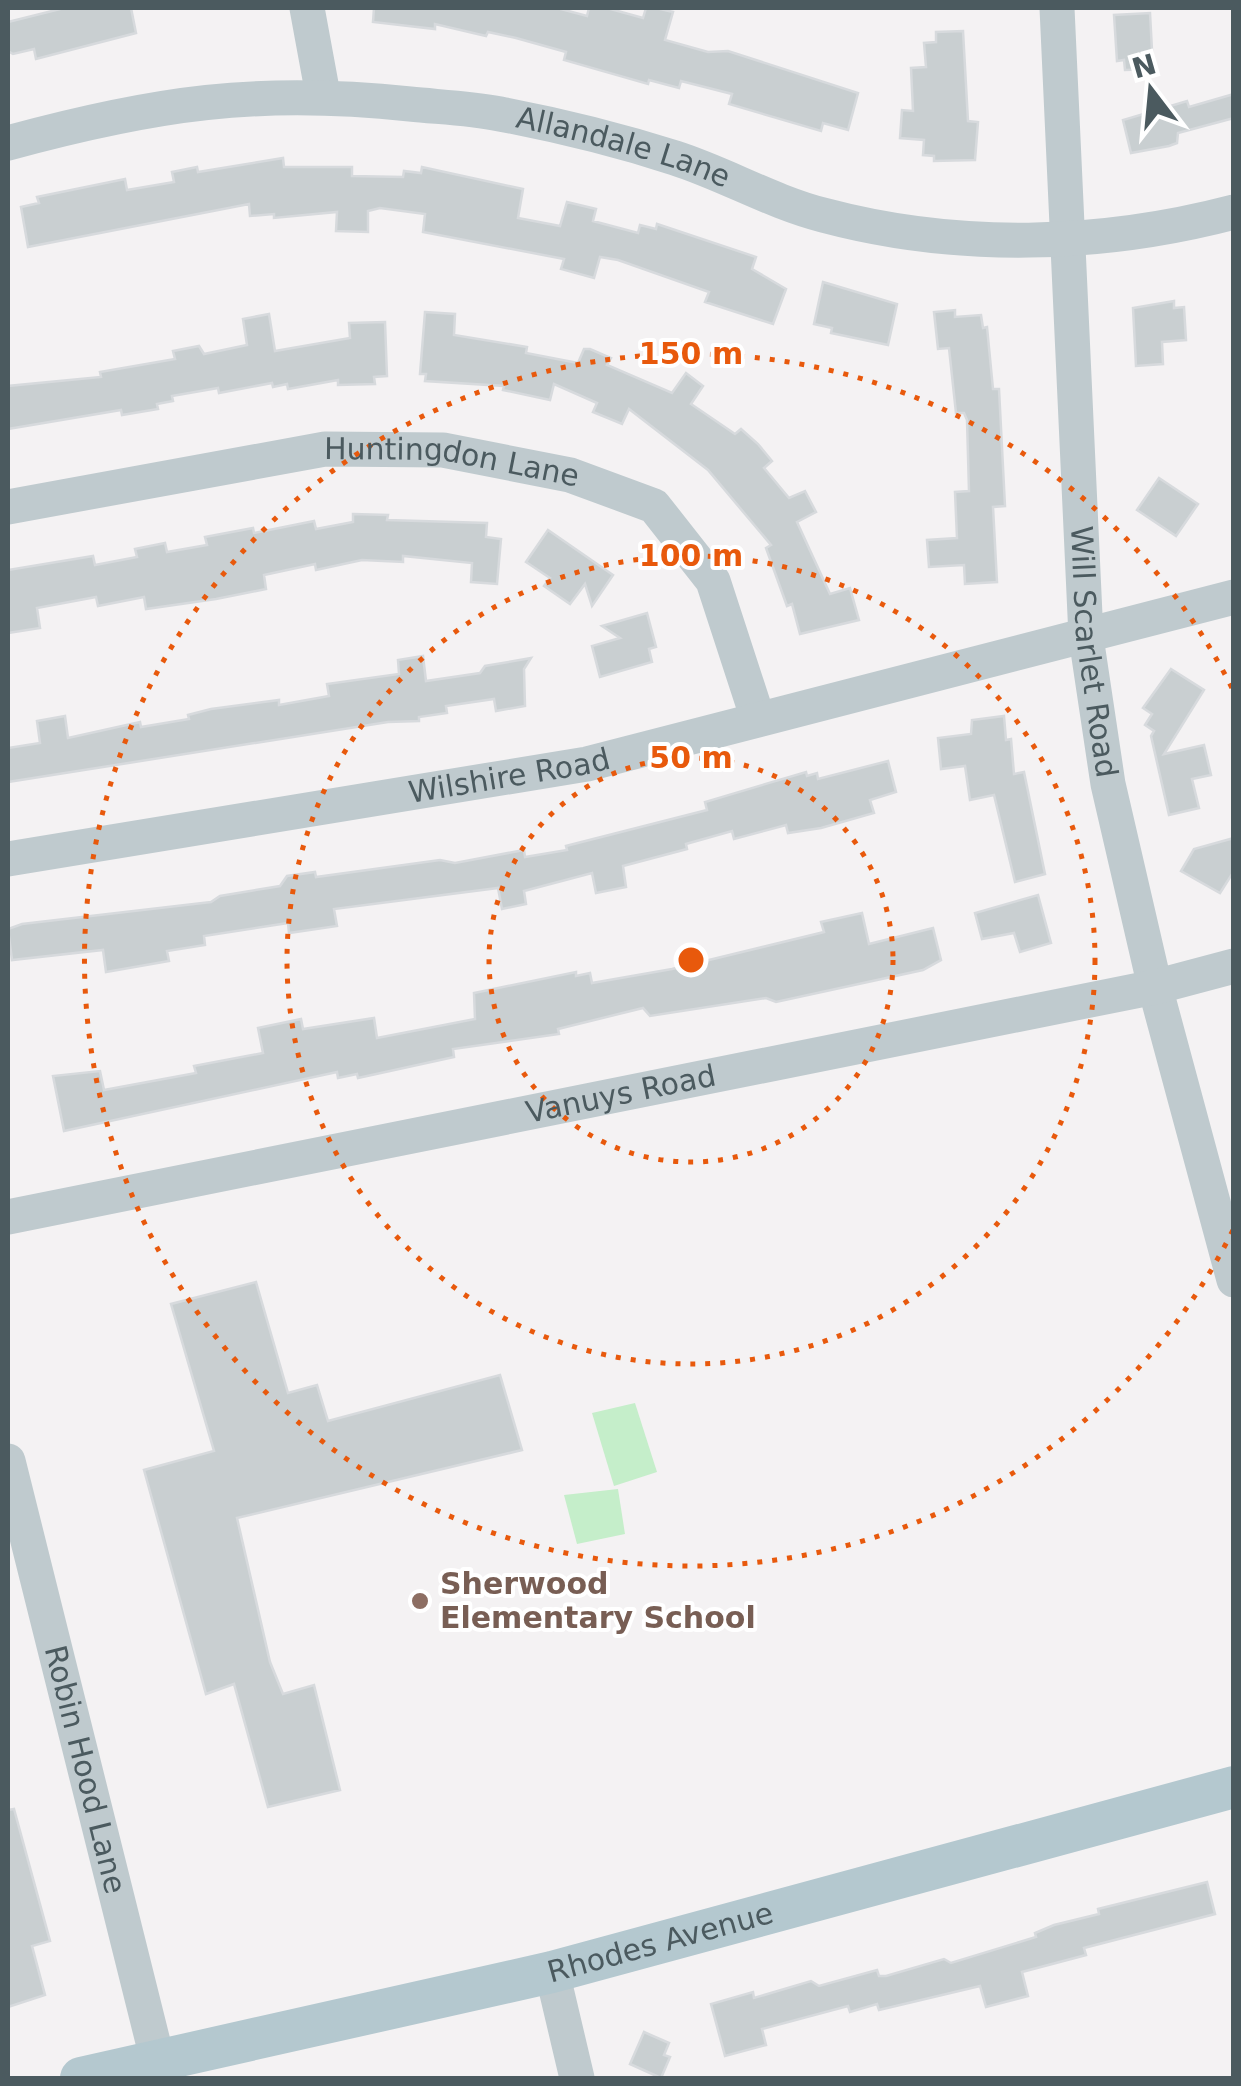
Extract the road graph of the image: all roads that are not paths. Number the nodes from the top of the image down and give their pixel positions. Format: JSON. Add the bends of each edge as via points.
{"nodes":[{"id":1,"x":307,"y":8,"type":"edge"},
{"id":2,"x":1057,"y":8,"type":"edge"},
{"id":3,"x":323,"y":95,"type":"junction"},
{"id":4,"x":8,"y":143,"type":"edge"},
{"id":5,"x":1234,"y":212,"type":"edge"},
{"id":6,"x":1066,"y":241,"type":"junction"},
{"id":7,"x":8,"y":507,"type":"edge"},
{"id":8,"x":1234,"y":597,"type":"edge"},
{"id":9,"x":1086,"y":637,"type":"junction"},
{"id":10,"x":758,"y":719,"type":"junction"},
{"id":11,"x":8,"y":859,"type":"edge"},
{"id":12,"x":1234,"y":966,"type":"edge"},
{"id":13,"x":1155,"y":987,"type":"junction"},
{"id":14,"x":8,"y":1217,"type":"edge"},
{"id":15,"x":1234,"y":1280,"type":"edge"},
{"id":16,"x":8,"y":1461,"type":"edge"},
{"id":17,"x":22,"y":1580,"type":"edge"},
{"id":18,"x":1234,"y":1787,"type":"edge"},
{"id":19,"x":552,"y":1972,"type":"junction"},
{"id":20,"x":160,"y":2069,"type":"edge"},
{"id":21,"x":81,"y":2078,"type":"edge"},
{"id":22,"x":577,"y":2078,"type":"edge"}],
"edges":[{"from":1,"to":3,"type":"street"},
{"from":2,"to":6,"type":"street","name":"Will Scarlet Road"},
{"from":3,"to":4,"type":"street","name":"Allandale Lane","via":[[218,98],[106,116]]},
{"from":3,"to":6,"type":"street","name":"Allandale Lane","via":[[497,113],[675,158],[822,215],[937,236]]},
{"from":5,"to":6,"type":"street","name":"Allandale Lane","via":[[1158,232]]},
{"from":6,"to":9,"type":"street","name":"Will Scarlet Road"},
{"from":7,"to":10,"type":"street","name":"Huntingdon Lane","via":[[326,450],[443,450],[570,476],[654,506],[714,581]]},
{"from":8,"to":9,"type":"street","name":"Wilshire Road"},
{"from":9,"to":10,"type":"street","name":"Wilshire Road"},
{"from":9,"to":13,"type":"street","name":"Will Scarlet Road","via":[[1108,784]]},
{"from":10,"to":11,"type":"street","name":"Wilshire Road","via":[[587,764]]},
{"from":12,"to":13,"type":"street","name":"Vanuys Road"},
{"from":13,"to":14,"type":"street","name":"Vanuys Road"},
{"from":13,"to":15,"type":"street","name":"Will Scarlet Road"},
{"from":16,"to":17,"type":"street","name":"Robin Hood Lane"},
{"from":17,"to":20,"type":"street","name":"Robin Hood Lane"},
{"from":18,"to":19,"type":"main road","name":"Rhodes Avenue"},
{"from":19,"to":20,"type":"main road","name":"Rhodes Avenue"},
{"from":19,"to":22,"type":"street"},
{"from":20,"to":21,"type":"main road","name":"Rhodes Avenue"}]}
